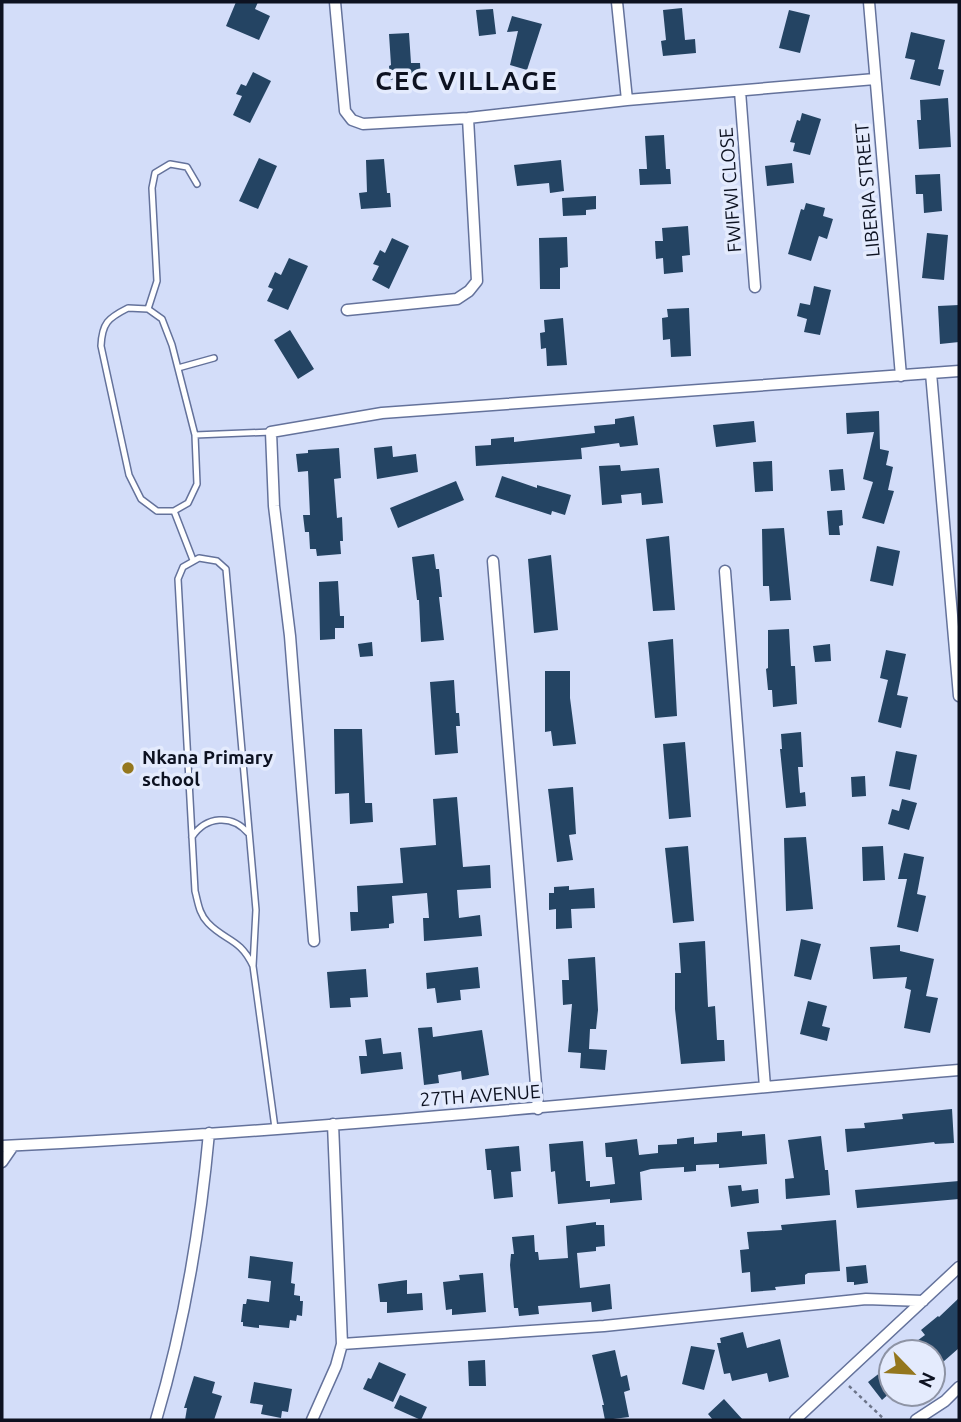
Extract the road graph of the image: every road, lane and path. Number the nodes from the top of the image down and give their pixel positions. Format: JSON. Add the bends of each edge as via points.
{"nodes":[{"id":1,"x":335,"y":2,"type":"edge"},
{"id":2,"x":617,"y":2,"type":"edge"},
{"id":3,"x":869,"y":2,"type":"edge"},
{"id":4,"x":875,"y":79,"type":"junction"},
{"id":5,"x":740,"y":91,"type":"junction"},
{"id":6,"x":627,"y":100,"type":"junction"},
{"id":7,"x":468,"y":118,"type":"junction"},
{"id":8,"x":197,"y":184,"type":"dead end"},
{"id":9,"x":755,"y":287,"type":"dead end"},
{"id":10,"x":148,"y":309,"type":"junction"},
{"id":11,"x":347,"y":310,"type":"dead end"},
{"id":12,"x":214,"y":358,"type":"dead end"},
{"id":13,"x":178,"y":368,"type":"junction"},
{"id":14,"x":959,"y":371,"type":"edge"},
{"id":15,"x":931,"y":373,"type":"junction"},
{"id":16,"x":901,"y":376,"type":"junction"},
{"id":17,"x":271,"y":432,"type":"junction"},
{"id":18,"x":195,"y":435,"type":"junction"},
{"id":19,"x":174,"y":511,"type":"junction"},
{"id":20,"x":193,"y":560,"type":"junction"},
{"id":21,"x":493,"y":561,"type":"dead end"},
{"id":22,"x":725,"y":571,"type":"dead end"},
{"id":23,"x":959,"y":696,"type":"edge"},
{"id":24,"x":249,"y":835,"type":"junction"},
{"id":25,"x":192,"y":837,"type":"junction"},
{"id":26,"x":314,"y":941,"type":"dead end"},
{"id":27,"x":253,"y":965,"type":"junction"},
{"id":28,"x":959,"y":1070,"type":"edge"},
{"id":29,"x":765,"y":1087,"type":"junction"},
{"id":30,"x":538,"y":1109,"type":"junction"},
{"id":31,"x":333,"y":1124,"type":"junction"},
{"id":32,"x":275,"y":1128,"type":"junction"},
{"id":33,"x":209,"y":1133,"type":"junction"},
{"id":34,"x":7,"y":1146,"type":"edge"},
{"id":35,"x":2,"y":1162,"type":"edge"},
{"id":36,"x":959,"y":1268,"type":"edge"},
{"id":37,"x":923,"y":1301,"type":"junction"},
{"id":38,"x":342,"y":1344,"type":"junction"},
{"id":39,"x":840,"y":1377,"type":"junction"},
{"id":40,"x":959,"y":1387,"type":"edge"},
{"id":41,"x":156,"y":1420,"type":"edge"},
{"id":42,"x":312,"y":1420,"type":"edge"},
{"id":43,"x":795,"y":1420,"type":"edge"},
{"id":44,"x":885,"y":1420,"type":"edge"},
{"id":45,"x":916,"y":1420,"type":"edge"}],
"edges":[{"from":1,"to":7,"type":"street","via":[[345,111],[352,120],[363,124]]},
{"from":2,"to":6,"type":"street"},
{"from":3,"to":4,"type":"street","name":"LIBERIA STREET"},
{"from":4,"to":5,"type":"street"},
{"from":4,"to":16,"type":"street","name":"LIBERIA STREET"},
{"from":5,"to":6,"type":"street"},
{"from":5,"to":9,"type":"street","name":"FWIFWI CLOSE"},
{"from":6,"to":7,"type":"street"},
{"from":7,"to":11,"type":"street","via":[[477,281],[457,299]]},
{"from":8,"to":10,"type":"lane","via":[[187,167],[170,164],[155,173],[157,281]]},
{"from":10,"to":13,"type":"lane","via":[[162,319]]},
{"from":10,"to":19,"type":"lane","via":[[128,308],[114,316],[102,328],[101,346],[129,475],[141,499],[157,511]]},
{"from":12,"to":13,"type":"lane"},
{"from":13,"to":18,"type":"lane"},
{"from":14,"to":15,"type":"street"},
{"from":15,"to":16,"type":"street"},
{"from":15,"to":23,"type":"street"},
{"from":16,"to":17,"type":"street","via":[[382,413]]},
{"from":17,"to":18,"type":"lane"},
{"from":17,"to":26,"type":"street"},
{"from":18,"to":19,"type":"lane","via":[[197,484],[188,503]]},
{"from":19,"to":20,"type":"lane"},
{"from":20,"to":24,"type":"lane","via":[[211,559],[226,569]]},
{"from":20,"to":25,"type":"lane","via":[[183,567],[178,579]]},
{"from":21,"to":30,"type":"street"},
{"from":22,"to":29,"type":"street"},
{"from":24,"to":25,"type":"lane","via":[[240,825],[221,819],[207,822]]},
{"from":24,"to":27,"type":"lane","via":[[256,910]]},
{"from":25,"to":27,"type":"lane","via":[[199,909],[208,923],[238,943]]},
{"from":27,"to":32,"type":"lane"},
{"from":28,"to":29,"type":"street","name":"27TH AVENUE"},
{"from":29,"to":30,"type":"street","name":"27TH AVENUE"},
{"from":30,"to":31,"type":"street","name":"27TH AVENUE"},
{"from":31,"to":32,"type":"street","name":"27TH AVENUE"},
{"from":31,"to":38,"type":"street"},
{"from":32,"to":33,"type":"street","name":"27TH AVENUE"},
{"from":33,"to":34,"type":"street","name":"27TH AVENUE"},
{"from":33,"to":41,"type":"street","via":[[193,1269]]},
{"from":34,"to":35,"type":"street"},
{"from":36,"to":37,"type":"street"},
{"from":37,"to":38,"type":"street","via":[[866,1298],[604,1326]]},
{"from":37,"to":39,"type":"street"},
{"from":38,"to":42,"type":"street"},
{"from":39,"to":43,"type":"street"},
{"from":39,"to":44,"type":"path"},
{"from":40,"to":45,"type":"street"}]}
